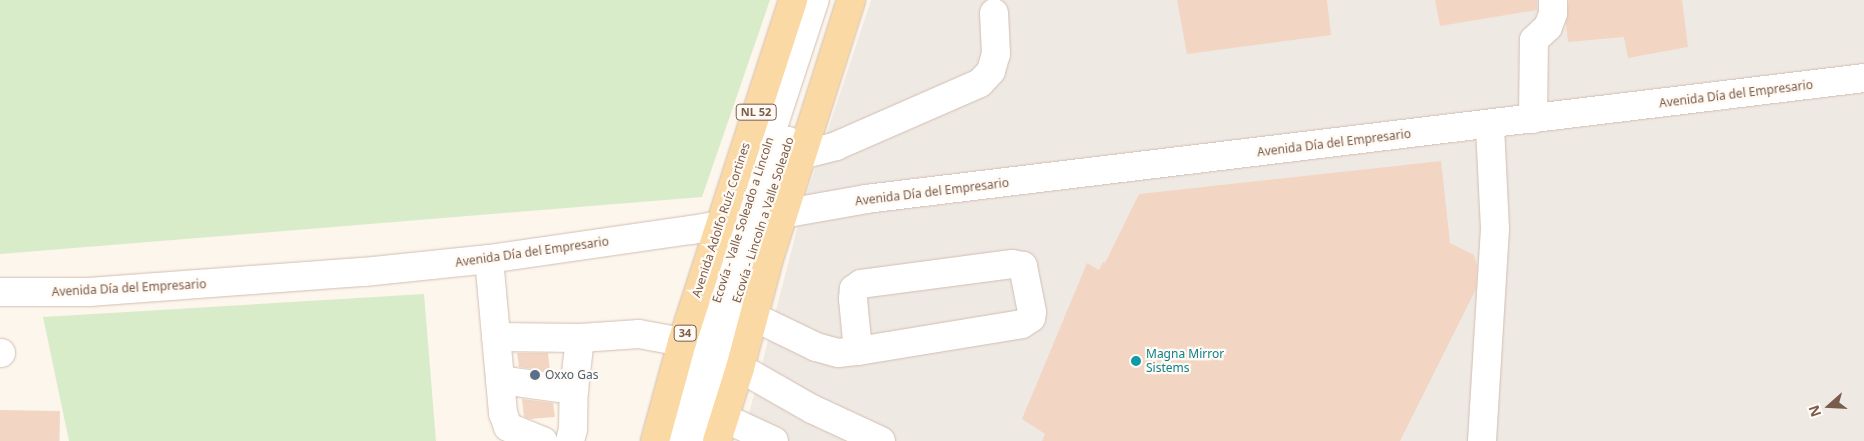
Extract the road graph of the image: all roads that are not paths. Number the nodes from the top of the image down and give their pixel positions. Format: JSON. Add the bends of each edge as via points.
{"nodes":[{"id":1,"x":793,"y":0,"type":"edge"},
{"id":2,"x":815,"y":0,"type":"edge"},
{"id":3,"x":832,"y":0,"type":"edge"},
{"id":4,"x":851,"y":0,"type":"edge"},
{"id":5,"x":1553,"y":0,"type":"edge"},
{"id":6,"x":994,"y":13,"type":"dead end"},
{"id":7,"x":1864,"y":78,"type":"edge"},
{"id":8,"x":1533,"y":119,"type":"junction"},
{"id":9,"x":1490,"y":125,"type":"junction"},
{"id":10,"x":801,"y":154,"type":"junction"},
{"id":11,"x":752,"y":219,"type":"junction"},
{"id":12,"x":489,"y":259,"type":"junction"},
{"id":13,"x":0,"y":292,"type":"edge"},
{"id":14,"x":752,"y":316,"type":"junction"},
{"id":15,"x":496,"y":337,"type":"junction"},
{"id":16,"x":580,"y":338,"type":"junction"},
{"id":17,"x":682,"y":342,"type":"junction"},
{"id":18,"x":858,"y":351,"type":"junction"},
{"id":19,"x":740,"y":368,"type":"junction"},
{"id":20,"x":500,"y":380,"type":"junction"},
{"id":21,"x":574,"y":390,"type":"junction"},
{"id":22,"x":720,"y":430,"type":"edge"},
{"id":23,"x":543,"y":441,"type":"edge"},
{"id":24,"x":570,"y":441,"type":"edge"},
{"id":25,"x":655,"y":441,"type":"edge"},
{"id":26,"x":673,"y":441,"type":"edge"},
{"id":27,"x":696,"y":441,"type":"edge"},
{"id":28,"x":774,"y":441,"type":"edge"},
{"id":29,"x":881,"y":441,"type":"edge"},
{"id":30,"x":1482,"y":441,"type":"edge"}],
"edges":[{"from":1,"to":11,"type":"main road","name":"Avenida Adolfo Ruíz Cortines","number":"NL 52"},
{"from":2,"to":11,"type":"street","name":"Ecovía - Valle Soleado a Lincoln"},
{"from":3,"to":11,"type":"street","name":"Ecovía - Lincoln a Valle Soleado"},
{"from":4,"to":10,"type":"main road","name":"Avenida Adolfo Ruíz Cortines"},
{"from":5,"to":8,"type":"street","via":[[1553,14],[1548,27],[1534,40]]},
{"from":6,"to":10,"type":"street","via":[[996,54],[990,71],[980,83],[836,146]]},
{"from":7,"to":8,"type":"street","name":"Avenida Día del Empresario"},
{"from":8,"to":9,"type":"street","name":"Avenida Día del Empresario"},
{"from":9,"to":11,"type":"street","name":"Avenida Día del Empresario","via":[[866,199]]},
{"from":9,"to":30,"type":"street","via":[[1495,229]]},
{"from":10,"to":11,"type":"main road","name":"Avenida Adolfo Ruíz Cortines"},
{"from":11,"to":12,"type":"street","name":"Avenida Día del Empresario"},
{"from":11,"to":14,"type":"main road","name":"Avenida Adolfo Ruíz Cortines"},
{"from":11,"to":17,"type":"main road","name":"Avenida Adolfo Ruíz Cortines","number":"34"},
{"from":11,"to":26,"type":"street","name":"Ecovía - Valle Soleado a Lincoln","via":[[700,349]]},
{"from":11,"to":27,"type":"street","name":"Ecovía - Lincoln a Valle Soleado"},
{"from":12,"to":13,"type":"street","name":"Avenida Día del Empresario","via":[[364,272],[89,292]]},
{"from":12,"to":15,"type":"street"},
{"from":14,"to":18,"type":"street","via":[[816,347],[838,353]]},
{"from":14,"to":19,"type":"main road","name":"Avenida Adolfo Ruíz Cortines"},
{"from":15,"to":16,"type":"street"},
{"from":15,"to":20,"type":"street"},
{"from":16,"to":17,"type":"street","via":[[639,334]]},
{"from":16,"to":21,"type":"street"},
{"from":17,"to":25,"type":"main road","name":"Avenida Adolfo Ruíz Cortines","number":"34"},
{"from":18,"to":18,"type":"street","via":[[1028,322],[1032,312],[1023,266],[1012,264],[860,284],[854,289],[853,299]]},
{"from":19,"to":22,"type":"main road","name":"Avenida Adolfo Ruíz Cortines"},
{"from":19,"to":29,"type":"street","via":[[812,409]]},
{"from":20,"to":21,"type":"street"},
{"from":20,"to":23,"type":"street","via":[[503,413],[508,427]]},
{"from":21,"to":24,"type":"street"},
{"from":22,"to":28,"type":"street"}]}
